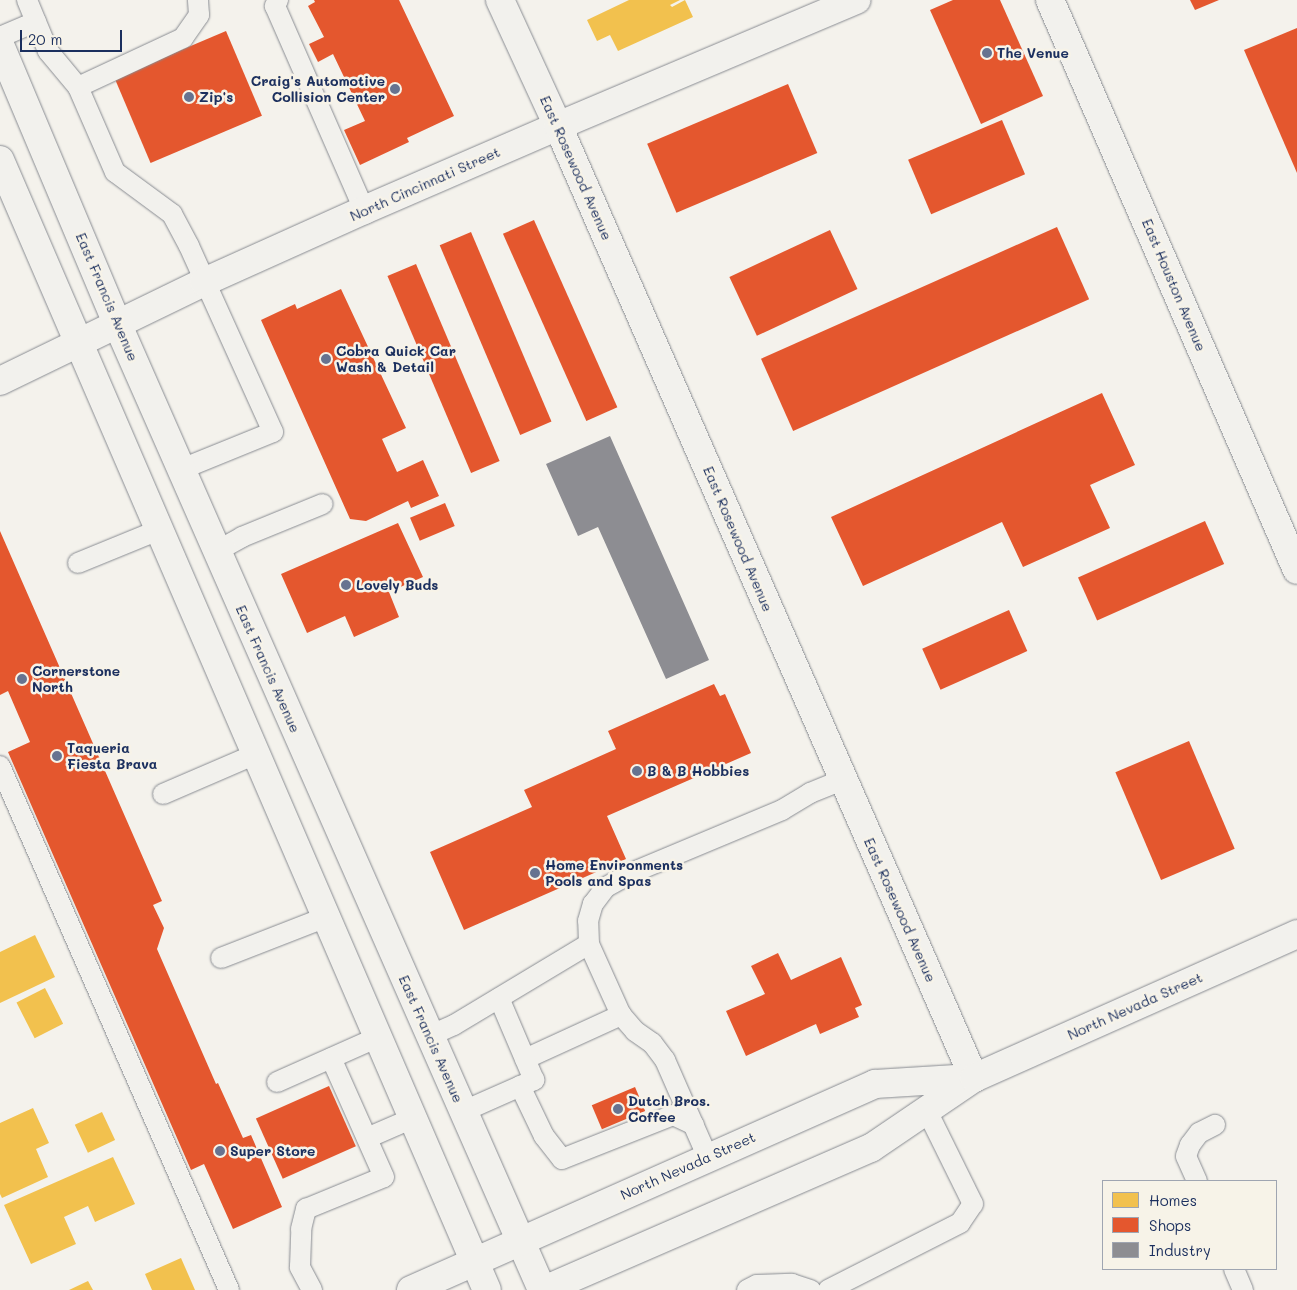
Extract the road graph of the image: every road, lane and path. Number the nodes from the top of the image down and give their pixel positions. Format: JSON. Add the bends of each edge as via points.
{"nodes":[{"id":1,"x":27,"y":0,"type":"edge"},
{"id":2,"x":198,"y":0,"type":"edge"},
{"id":3,"x":278,"y":0,"type":"edge"},
{"id":4,"x":500,"y":0,"type":"edge"},
{"id":5,"x":856,"y":0,"type":"edge"},
{"id":6,"x":1050,"y":0,"type":"edge"},
{"id":7,"x":36,"y":22,"type":"junction"},
{"id":8,"x":0,"y":37,"type":"edge"},
{"id":9,"x":0,"y":45,"type":"edge"},
{"id":10,"x":78,"y":87,"type":"junction"},
{"id":11,"x":558,"y":126,"type":"junction"},
{"id":12,"x":0,"y":160,"type":"edge"},
{"id":13,"x":364,"y":210,"type":"junction"},
{"id":14,"x":204,"y":282,"type":"junction"},
{"id":15,"x":118,"y":323,"type":"junction"},
{"id":16,"x":78,"y":342,"type":"junction"},
{"id":17,"x":0,"y":381,"type":"edge"},
{"id":18,"x":182,"y":469,"type":"junction"},
{"id":19,"x":323,"y":504,"type":"dead end"},
{"id":20,"x":159,"y":530,"type":"junction"},
{"id":21,"x":217,"y":550,"type":"junction"},
{"id":22,"x":78,"y":563,"type":"dead end"},
{"id":23,"x":1297,"y":570,"type":"edge"},
{"id":24,"x":256,"y":754,"type":"junction"},
{"id":25,"x":0,"y":766,"type":"edge"},
{"id":26,"x":842,"y":780,"type":"junction"},
{"id":27,"x":163,"y":794,"type":"dead end"},
{"id":28,"x":326,"y":917,"type":"junction"},
{"id":29,"x":1297,"y":934,"type":"edge"},
{"id":30,"x":589,"y":944,"type":"junction"},
{"id":31,"x":221,"y":958,"type":"dead end"},
{"id":32,"x":499,"y":998,"type":"junction"},
{"id":33,"x":621,"y":1015,"type":"junction"},
{"id":34,"x":429,"y":1036,"type":"junction"},
{"id":35,"x":378,"y":1037,"type":"junction"},
{"id":36,"x":331,"y":1058,"type":"junction"},
{"id":37,"x":525,"y":1059,"type":"junction"},
{"id":38,"x":974,"y":1078,"type":"junction"},
{"id":39,"x":277,"y":1082,"type":"dead end"},
{"id":40,"x":520,"y":1086,"type":"junction"},
{"id":41,"x":926,"y":1109,"type":"junction"},
{"id":42,"x":464,"y":1111,"type":"junction"},
{"id":43,"x":413,"y":1118,"type":"junction"},
{"id":44,"x":1215,"y":1125,"type":"dead end"},
{"id":45,"x":694,"y":1126,"type":"junction"},
{"id":46,"x":367,"y":1138,"type":"junction"},
{"id":47,"x":708,"y":1158,"type":"junction"},
{"id":48,"x":1197,"y":1180,"type":"edge"},
{"id":49,"x":520,"y":1241,"type":"junction"},
{"id":50,"x":475,"y":1261,"type":"junction"},
{"id":51,"x":1234,"y":1270,"type":"edge"},
{"id":52,"x":229,"y":1290,"type":"edge"},
{"id":53,"x":312,"y":1290,"type":"edge"},
{"id":54,"x":411,"y":1290,"type":"edge"},
{"id":55,"x":487,"y":1290,"type":"edge"},
{"id":56,"x":543,"y":1290,"type":"edge"},
{"id":57,"x":747,"y":1290,"type":"edge"},
{"id":58,"x":811,"y":1290,"type":"edge"},
{"id":59,"x":828,"y":1290,"type":"edge"},
{"id":60,"x":1243,"y":1290,"type":"edge"}],
"edges":[{"from":1,"to":7,"type":"lane"},
{"from":2,"to":10,"type":"lane","via":[[199,15],[183,38]]},
{"from":3,"to":13,"type":"lane","via":[[275,6]]},
{"from":4,"to":11,"type":"main road","name":"East Rosewood Avenue"},
{"from":5,"to":11,"type":"main road","name":"North Cincinnati Street"},
{"from":6,"to":23,"type":"main road","name":"East Houston Avenue"},
{"from":7,"to":8,"type":"lane"},
{"from":7,"to":10,"type":"lane","via":[[48,50]]},
{"from":9,"to":15,"type":"main road","name":"East Francis Avenue"},
{"from":10,"to":14,"type":"lane","via":[[115,172],[172,214]]},
{"from":11,"to":13,"type":"main road","name":"North Cincinnati Street"},
{"from":11,"to":26,"type":"main road","name":"East Rosewood Avenue"},
{"from":12,"to":16,"type":"main road"},
{"from":13,"to":14,"type":"main road","name":"North Cincinnati Street"},
{"from":14,"to":15,"type":"main road","name":"North Cincinnati Street"},
{"from":14,"to":18,"type":"lane","via":[[272,432]]},
{"from":15,"to":16,"type":"main road","name":"North Cincinnati Street"},
{"from":15,"to":18,"type":"main road","name":"East Francis Avenue"},
{"from":16,"to":17,"type":"main road","name":"North Cincinnati Street"},
{"from":16,"to":20,"type":"main road"},
{"from":18,"to":21,"type":"main road","name":"East Francis Avenue"},
{"from":19,"to":21,"type":"lane"},
{"from":20,"to":22,"type":"lane"},
{"from":20,"to":24,"type":"main road"},
{"from":21,"to":34,"type":"main road","name":"East Francis Avenue"},
{"from":24,"to":27,"type":"lane"},
{"from":24,"to":28,"type":"main road"},
{"from":25,"to":52,"type":"lane"},
{"from":26,"to":30,"type":"lane","via":[[810,792],[782,810],[629,874],[606,887],[593,904],[588,921]]},
{"from":26,"to":38,"type":"main road","name":"East Rosewood Avenue"},
{"from":28,"to":31,"type":"lane"},
{"from":28,"to":35,"type":"main road"},
{"from":29,"to":38,"type":"main road","name":"North Nevada Street"},
{"from":30,"to":32,"type":"lane"},
{"from":30,"to":33,"type":"lane"},
{"from":32,"to":34,"type":"lane"},
{"from":32,"to":37,"type":"lane"},
{"from":33,"to":37,"type":"lane"},
{"from":33,"to":45,"type":"lane","via":[[635,1031],[652,1042],[665,1060]]},
{"from":34,"to":42,"type":"main road","name":"East Francis Avenue"},
{"from":35,"to":36,"type":"lane"},
{"from":35,"to":43,"type":"main road"},
{"from":36,"to":39,"type":"lane"},
{"from":36,"to":46,"type":"lane"},
{"from":37,"to":40,"type":"lane","via":[[534,1080]]},
{"from":38,"to":41,"type":"main road","name":"North Nevada Street"},
{"from":38,"to":47,"type":"main road","name":"North Nevada Street","via":[[875,1084]]},
{"from":40,"to":42,"type":"lane"},
{"from":40,"to":45,"type":"lane","via":[[544,1136],[562,1159],[673,1115]]},
{"from":41,"to":56,"type":"main road","name":"North Nevada Street","via":[[871,1148]]},
{"from":41,"to":59,"type":"lane","via":[[973,1204],[960,1223]]},
{"from":42,"to":49,"type":"main road","name":"East Francis Avenue"},
{"from":43,"to":46,"type":"lane"},
{"from":43,"to":50,"type":"main road"},
{"from":44,"to":48,"type":"lane","via":[[1199,1133],[1188,1150],[1186,1156]]},
{"from":45,"to":47,"type":"lane"},
{"from":46,"to":53,"type":"lane","via":[[384,1177],[306,1210],[301,1229],[300,1267]]},
{"from":47,"to":49,"type":"main road","name":"North Nevada Street"},
{"from":49,"to":50,"type":"main road","name":"North Nevada Street"},
{"from":49,"to":56,"type":"main road","name":"East Francis Avenue"},
{"from":50,"to":54,"type":"main road","name":"North Nevada Street"},
{"from":50,"to":55,"type":"main road"},
{"from":51,"to":60,"type":"lane"},
{"from":57,"to":58,"type":"lane","via":[[758,1285],[792,1284]]}]}
